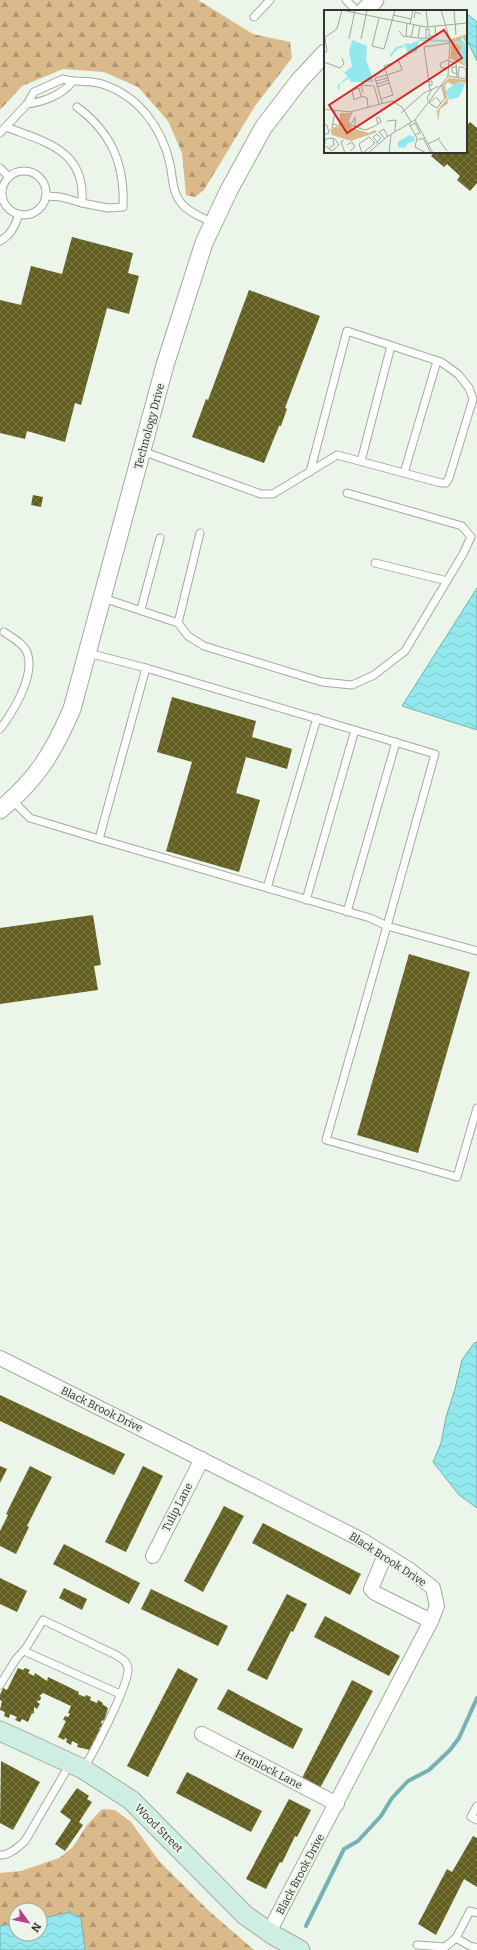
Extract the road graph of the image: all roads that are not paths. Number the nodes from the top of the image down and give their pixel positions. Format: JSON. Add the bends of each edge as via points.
{"nodes":[{"id":1,"x":270,"y":0,"type":"edge"},
{"id":2,"x":346,"y":0,"type":"edge"},
{"id":3,"x":374,"y":0,"type":"edge"},
{"id":4,"x":356,"y":10,"type":"edge"},
{"id":5,"x":365,"y":10,"type":"edge"},
{"id":6,"x":254,"y":17,"type":"dead end"},
{"id":7,"x":324,"y":54,"type":"edge"},
{"id":8,"x":72,"y":82,"type":"junction"},
{"id":9,"x":27,"y":104,"type":"junction"},
{"id":10,"x":77,"y":107,"type":"dead end"},
{"id":11,"x":6,"y":127,"type":"junction"},
{"id":12,"x":0,"y":133,"type":"edge"},
{"id":13,"x":0,"y":168,"type":"edge"},
{"id":14,"x":9,"y":177,"type":"junction"},
{"id":15,"x":46,"y":196,"type":"junction"},
{"id":16,"x":82,"y":203,"type":"junction"},
{"id":17,"x":19,"y":214,"type":"junction"},
{"id":18,"x":213,"y":223,"type":"junction"},
{"id":19,"x":0,"y":241,"type":"edge"},
{"id":20,"x":391,"y":346,"type":"junction"},
{"id":21,"x":437,"y":361,"type":"junction"},
{"id":22,"x":142,"y":451,"type":"junction"},
{"id":23,"x":361,"y":461,"type":"junction"},
{"id":24,"x":310,"y":472,"type":"junction"},
{"id":25,"x":404,"y":473,"type":"junction"},
{"id":26,"x":347,"y":494,"type":"dead end"},
{"id":27,"x":200,"y":533,"type":"dead end"},
{"id":28,"x":160,"y":538,"type":"dead end"},
{"id":29,"x":375,"y":563,"type":"dead end"},
{"id":30,"x":447,"y":581,"type":"junction"},
{"id":31,"x":102,"y":598,"type":"junction"},
{"id":32,"x":141,"y":610,"type":"junction"},
{"id":33,"x":178,"y":623,"type":"junction"},
{"id":34,"x":4,"y":632,"type":"dead end"},
{"id":35,"x":88,"y":652,"type":"junction"},
{"id":36,"x":146,"y":668,"type":"junction"},
{"id":37,"x":317,"y":718,"type":"junction"},
{"id":38,"x":0,"y":729,"type":"edge"},
{"id":39,"x":355,"y":730,"type":"junction"},
{"id":40,"x":396,"y":742,"type":"junction"},
{"id":41,"x":6,"y":805,"type":"edge"},
{"id":42,"x":99,"y":838,"type":"junction"},
{"id":43,"x":268,"y":888,"type":"junction"},
{"id":44,"x":306,"y":900,"type":"junction"},
{"id":45,"x":346,"y":912,"type":"junction"},
{"id":46,"x":387,"y":926,"type":"junction"},
{"id":47,"x":477,"y":951,"type":"edge"},
{"id":48,"x":477,"y":1108,"type":"edge"},
{"id":49,"x":0,"y":1358,"type":"edge"},
{"id":50,"x":202,"y":1459,"type":"junction"},
{"id":51,"x":386,"y":1555,"type":"junction"},
{"id":52,"x":153,"y":1556,"type":"dead end"},
{"id":53,"x":431,"y":1622,"type":"junction"},
{"id":54,"x":24,"y":1651,"type":"junction"},
{"id":55,"x":0,"y":1685,"type":"edge"},
{"id":56,"x":120,"y":1694,"type":"junction"},
{"id":57,"x":0,"y":1732,"type":"edge"},
{"id":58,"x":202,"y":1734,"type":"dead end"},
{"id":59,"x":77,"y":1766,"type":"junction"},
{"id":60,"x":337,"y":1804,"type":"junction"},
{"id":61,"x":477,"y":1806,"type":"edge"},
{"id":62,"x":477,"y":1820,"type":"edge"},
{"id":63,"x":0,"y":1855,"type":"edge"},
{"id":64,"x":477,"y":1912,"type":"edge"},
{"id":65,"x":269,"y":1932,"type":"junction"},
{"id":66,"x":456,"y":1938,"type":"junction"},
{"id":67,"x":418,"y":1945,"type":"dead end"},
{"id":68,"x":477,"y":1948,"type":"edge"},
{"id":69,"x":300,"y":1950,"type":"edge"}],
"edges":[{"from":1,"to":6,"type":"lane"},
{"from":2,"to":4,"type":"lane"},
{"from":3,"to":5,"type":"street"},
{"from":7,"to":18,"type":"street","name":"Technology Drive","via":[[299,81],[263,128],[228,190]]},
{"from":8,"to":9,"type":"lane","via":[[66,89],[39,103]]},
{"from":8,"to":9,"type":"lane","via":[[63,79],[34,92]]},
{"from":8,"to":18,"type":"lane","via":[[102,84],[136,104],[152,120],[161,136],[170,164],[175,194],[182,205]]},
{"from":9,"to":11,"type":"lane"},
{"from":10,"to":16,"type":"lane","via":[[96,123],[111,143],[122,174],[124,192],[123,207],[108,208]]},
{"from":11,"to":12,"type":"lane"},
{"from":11,"to":16,"type":"lane","via":[[52,144],[68,156],[76,167],[83,188]]},
{"from":13,"to":14,"type":"lane"},
{"from":14,"to":15,"type":"lane","via":[[18,172],[31,172],[42,180]]},
{"from":14,"to":17,"type":"lane","via":[[3,186],[3,200],[10,211]]},
{"from":15,"to":16,"type":"lane"},
{"from":15,"to":17,"type":"lane","via":[[42,206],[36,211]]},
{"from":17,"to":19,"type":"lane","via":[[12,230]]},
{"from":18,"to":22,"type":"street","name":"Technology Drive","via":[[186,295]]},
{"from":20,"to":21,"type":"lane"},
{"from":20,"to":23,"type":"lane"},
{"from":20,"to":24,"type":"lane","via":[[347,331]]},
{"from":21,"to":25,"type":"lane"},
{"from":21,"to":25,"type":"lane","via":[[458,374],[474,399],[450,478],[446,483],[441,484]]},
{"from":22,"to":24,"type":"lane","via":[[261,494],[273,494]]},
{"from":22,"to":31,"type":"street","name":"Technology Drive"},
{"from":23,"to":24,"type":"lane","via":[[337,455]]},
{"from":23,"to":25,"type":"lane"},
{"from":26,"to":30,"type":"lane","via":[[462,526],[471,537]]},
{"from":27,"to":33,"type":"lane"},
{"from":28,"to":32,"type":"lane"},
{"from":29,"to":30,"type":"lane"},
{"from":30,"to":33,"type":"lane","via":[[405,651],[374,675],[352,685],[322,682],[204,646],[188,636]]},
{"from":31,"to":32,"type":"lane"},
{"from":31,"to":35,"type":"street","name":"Technology Drive"},
{"from":32,"to":33,"type":"lane"},
{"from":34,"to":38,"type":"lane","via":[[17,640],[27,652],[28,668],[23,692]]},
{"from":35,"to":36,"type":"lane"},
{"from":35,"to":41,"type":"street","name":"Technology Drive","via":[[72,709],[59,739],[43,767]]},
{"from":36,"to":37,"type":"lane"},
{"from":36,"to":42,"type":"lane"},
{"from":37,"to":39,"type":"lane"},
{"from":37,"to":43,"type":"lane"},
{"from":39,"to":40,"type":"lane"},
{"from":39,"to":44,"type":"lane"},
{"from":40,"to":45,"type":"lane"},
{"from":40,"to":46,"type":"lane","via":[[435,754]]},
{"from":41,"to":42,"type":"lane","via":[[30,818]]},
{"from":42,"to":43,"type":"lane"},
{"from":43,"to":44,"type":"lane"},
{"from":44,"to":45,"type":"lane"},
{"from":45,"to":46,"type":"lane","via":[[370,918]]},
{"from":46,"to":47,"type":"lane"},
{"from":46,"to":48,"type":"lane","via":[[326,1140],[457,1176]]},
{"from":49,"to":50,"type":"street","name":"Black Brook Drive"},
{"from":50,"to":51,"type":"street","name":"Black Brook Drive","via":[[360,1539]]},
{"from":50,"to":52,"type":"street","name":"Tulip Lane"},
{"from":51,"to":53,"type":"street","name":"Black Brook Drive","via":[[433,1588],[437,1606]]},
{"from":51,"to":53,"type":"street","via":[[371,1589]]},
{"from":53,"to":60,"type":"street","name":"Black Brook Drive"},
{"from":54,"to":55,"type":"lane","via":[[16,1658]]},
{"from":54,"to":56,"type":"lane"},
{"from":54,"to":56,"type":"lane","via":[[43,1620],[126,1662],[128,1670]]},
{"from":56,"to":59,"type":"lane","via":[[92,1754]]},
{"from":57,"to":59,"type":"main road","name":"Wood Street"},
{"from":58,"to":60,"type":"street","name":"Hemlock Lane"},
{"from":59,"to":63,"type":"lane","via":[[25,1841],[17,1848]]},
{"from":59,"to":65,"type":"main road","name":"Wood Street","via":[[131,1800],[245,1915]]},
{"from":60,"to":65,"type":"street","name":"Black Brook Drive"},
{"from":61,"to":62,"type":"lane","via":[[471,1817]]},
{"from":64,"to":66,"type":"lane","via":[[470,1912]]},
{"from":65,"to":69,"type":"main road","name":"Wood Street"},
{"from":66,"to":67,"type":"lane","via":[[445,1947]]},
{"from":66,"to":68,"type":"lane"}]}
